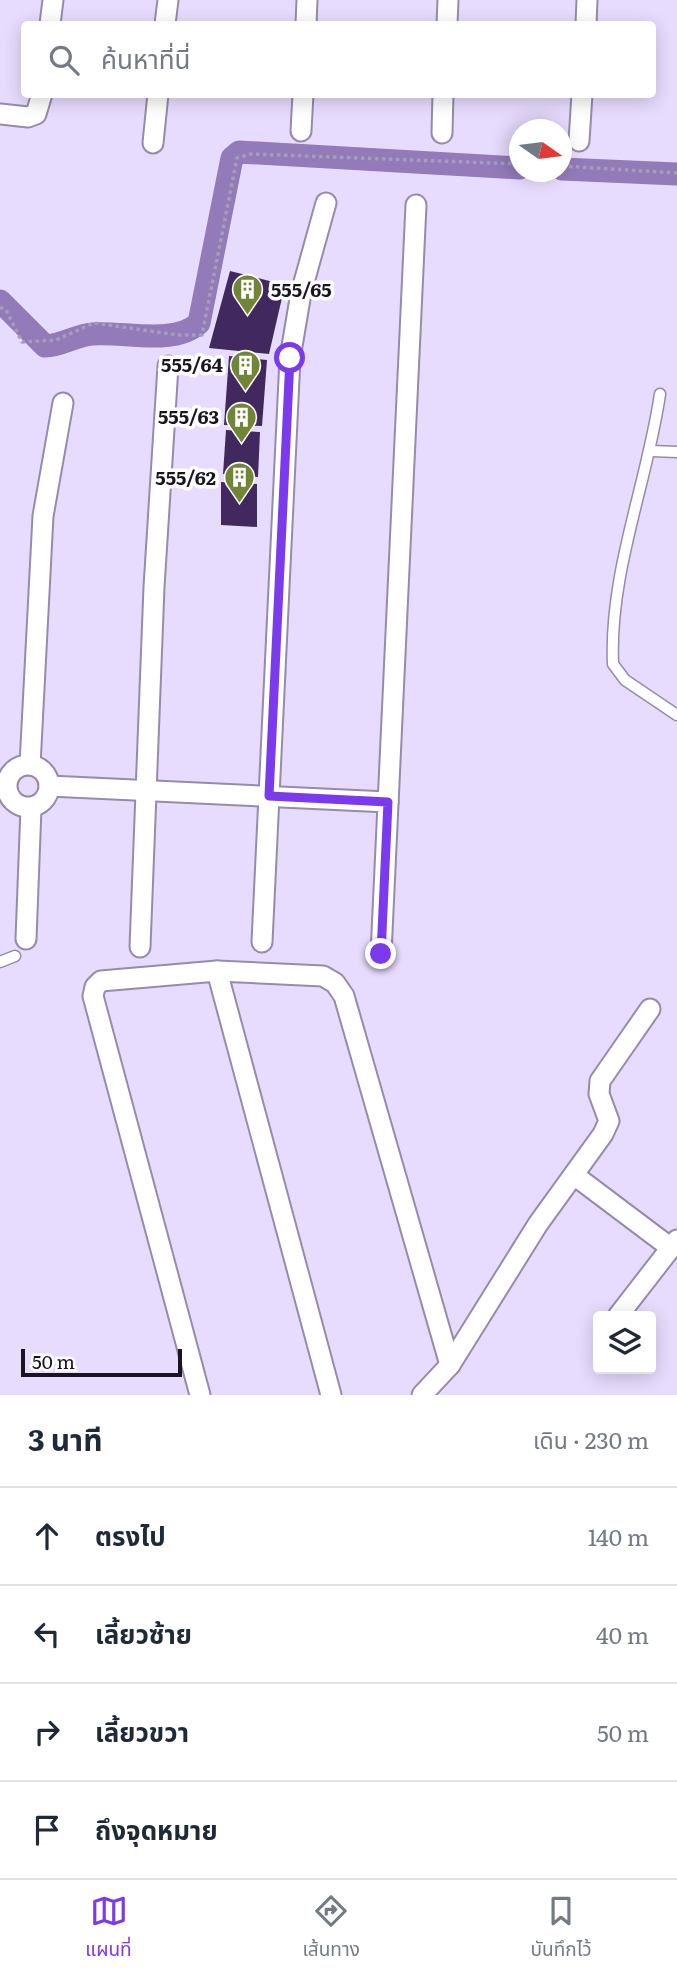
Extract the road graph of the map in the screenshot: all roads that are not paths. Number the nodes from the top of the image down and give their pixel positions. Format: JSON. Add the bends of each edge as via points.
{"nodes":[{"id":1,"x":53,"y":0,"type":"edge"},
{"id":2,"x":168,"y":0,"type":"edge"},
{"id":3,"x":307,"y":0,"type":"edge"},
{"id":4,"x":448,"y":0,"type":"edge"},
{"id":5,"x":587,"y":0,"type":"edge"},
{"id":6,"x":50,"y":21,"type":"edge"},
{"id":7,"x":165,"y":21,"type":"edge"},
{"id":8,"x":306,"y":21,"type":"edge"},
{"id":9,"x":447,"y":21,"type":"edge"},
{"id":10,"x":586,"y":21,"type":"edge"},
{"id":11,"x":41,"y":98,"type":"edge"},
{"id":12,"x":158,"y":98,"type":"edge"},
{"id":13,"x":303,"y":98,"type":"edge"},
{"id":14,"x":443,"y":98,"type":"edge"},
{"id":15,"x":582,"y":98,"type":"edge"},
{"id":16,"x":0,"y":114,"type":"edge"},
{"id":17,"x":301,"y":131,"type":"dead end"},
{"id":18,"x":442,"y":133,"type":"dead end"},
{"id":19,"x":579,"y":141,"type":"dead end"},
{"id":20,"x":153,"y":143,"type":"dead end"},
{"id":21,"x":326,"y":203,"type":"dead end"},
{"id":22,"x":416,"y":205,"type":"dead end"},
{"id":23,"x":167,"y":366,"type":"dead end"},
{"id":24,"x":660,"y":394,"type":"dead end"},
{"id":25,"x":63,"y":403,"type":"dead end"},
{"id":26,"x":652,"y":451,"type":"junction"},
{"id":27,"x":677,"y":452,"type":"edge"},
{"id":28,"x":677,"y":715,"type":"edge"},
{"id":29,"x":30,"y":765,"type":"junction"},
{"id":30,"x":50,"y":786,"type":"junction"},
{"id":31,"x":4,"y":790,"type":"edge"},
{"id":32,"x":147,"y":791,"type":"junction"},
{"id":33,"x":269,"y":796,"type":"junction"},
{"id":34,"x":388,"y":802,"type":"junction"},
{"id":35,"x":31,"y":807,"type":"junction"},
{"id":36,"x":26,"y":939,"type":"dead end"},
{"id":37,"x":262,"y":942,"type":"dead end"},
{"id":38,"x":140,"y":947,"type":"dead end"},
{"id":39,"x":381,"y":954,"type":"dead end"},
{"id":40,"x":15,"y":956,"type":"dead end"},
{"id":41,"x":0,"y":962,"type":"edge"},
{"id":42,"x":216,"y":971,"type":"junction"},
{"id":43,"x":650,"y":1009,"type":"dead end"},
{"id":44,"x":574,"y":1175,"type":"junction"},
{"id":45,"x":674,"y":1244,"type":"edge"},
{"id":46,"x":622,"y":1311,"type":"edge"},
{"id":47,"x":450,"y":1365,"type":"junction"},
{"id":48,"x":200,"y":1395,"type":"edge"},
{"id":49,"x":331,"y":1395,"type":"edge"},
{"id":50,"x":422,"y":1395,"type":"edge"}],
"edges":[{"from":1,"to":6,"type":"street"},
{"from":2,"to":7,"type":"street"},
{"from":3,"to":8,"type":"street"},
{"from":4,"to":9,"type":"street"},
{"from":5,"to":10,"type":"street"},
{"from":11,"to":16,"type":"street","via":[[36,114]]},
{"from":12,"to":20,"type":"street"},
{"from":13,"to":17,"type":"street"},
{"from":14,"to":18,"type":"street"},
{"from":15,"to":19,"type":"street"},
{"from":21,"to":33,"type":"street","via":[[301,293],[290,358]]},
{"from":22,"to":34,"type":"street"},
{"from":23,"to":32,"type":"street"},
{"from":24,"to":26,"type":"lane"},
{"from":25,"to":29,"type":"street","via":[[43,516]]},
{"from":26,"to":27,"type":"lane"},
{"from":26,"to":28,"type":"lane","via":[[616,600],[613,664],[625,680]]},
{"from":29,"to":30,"type":"street","via":[[40,768]]},
{"from":29,"to":31,"type":"street","via":[[13,772]]},
{"from":30,"to":32,"type":"street"},
{"from":30,"to":35,"type":"street","via":[[44,801]]},
{"from":31,"to":35,"type":"street","via":[[20,806]]},
{"from":32,"to":33,"type":"street"},
{"from":32,"to":38,"type":"street"},
{"from":33,"to":34,"type":"street"},
{"from":33,"to":37,"type":"street"},
{"from":34,"to":39,"type":"street"},
{"from":35,"to":36,"type":"street"},
{"from":40,"to":41,"type":"lane"},
{"from":42,"to":47,"type":"street","via":[[323,976],[344,996]]},
{"from":42,"to":48,"type":"street","via":[[101,981],[93,996]]},
{"from":42,"to":49,"type":"street"},
{"from":43,"to":44,"type":"street","via":[[600,1081],[599,1094],[609,1121]]},
{"from":44,"to":45,"type":"street"},
{"from":44,"to":47,"type":"street"},
{"from":45,"to":46,"type":"street"},
{"from":47,"to":50,"type":"street"}]}
